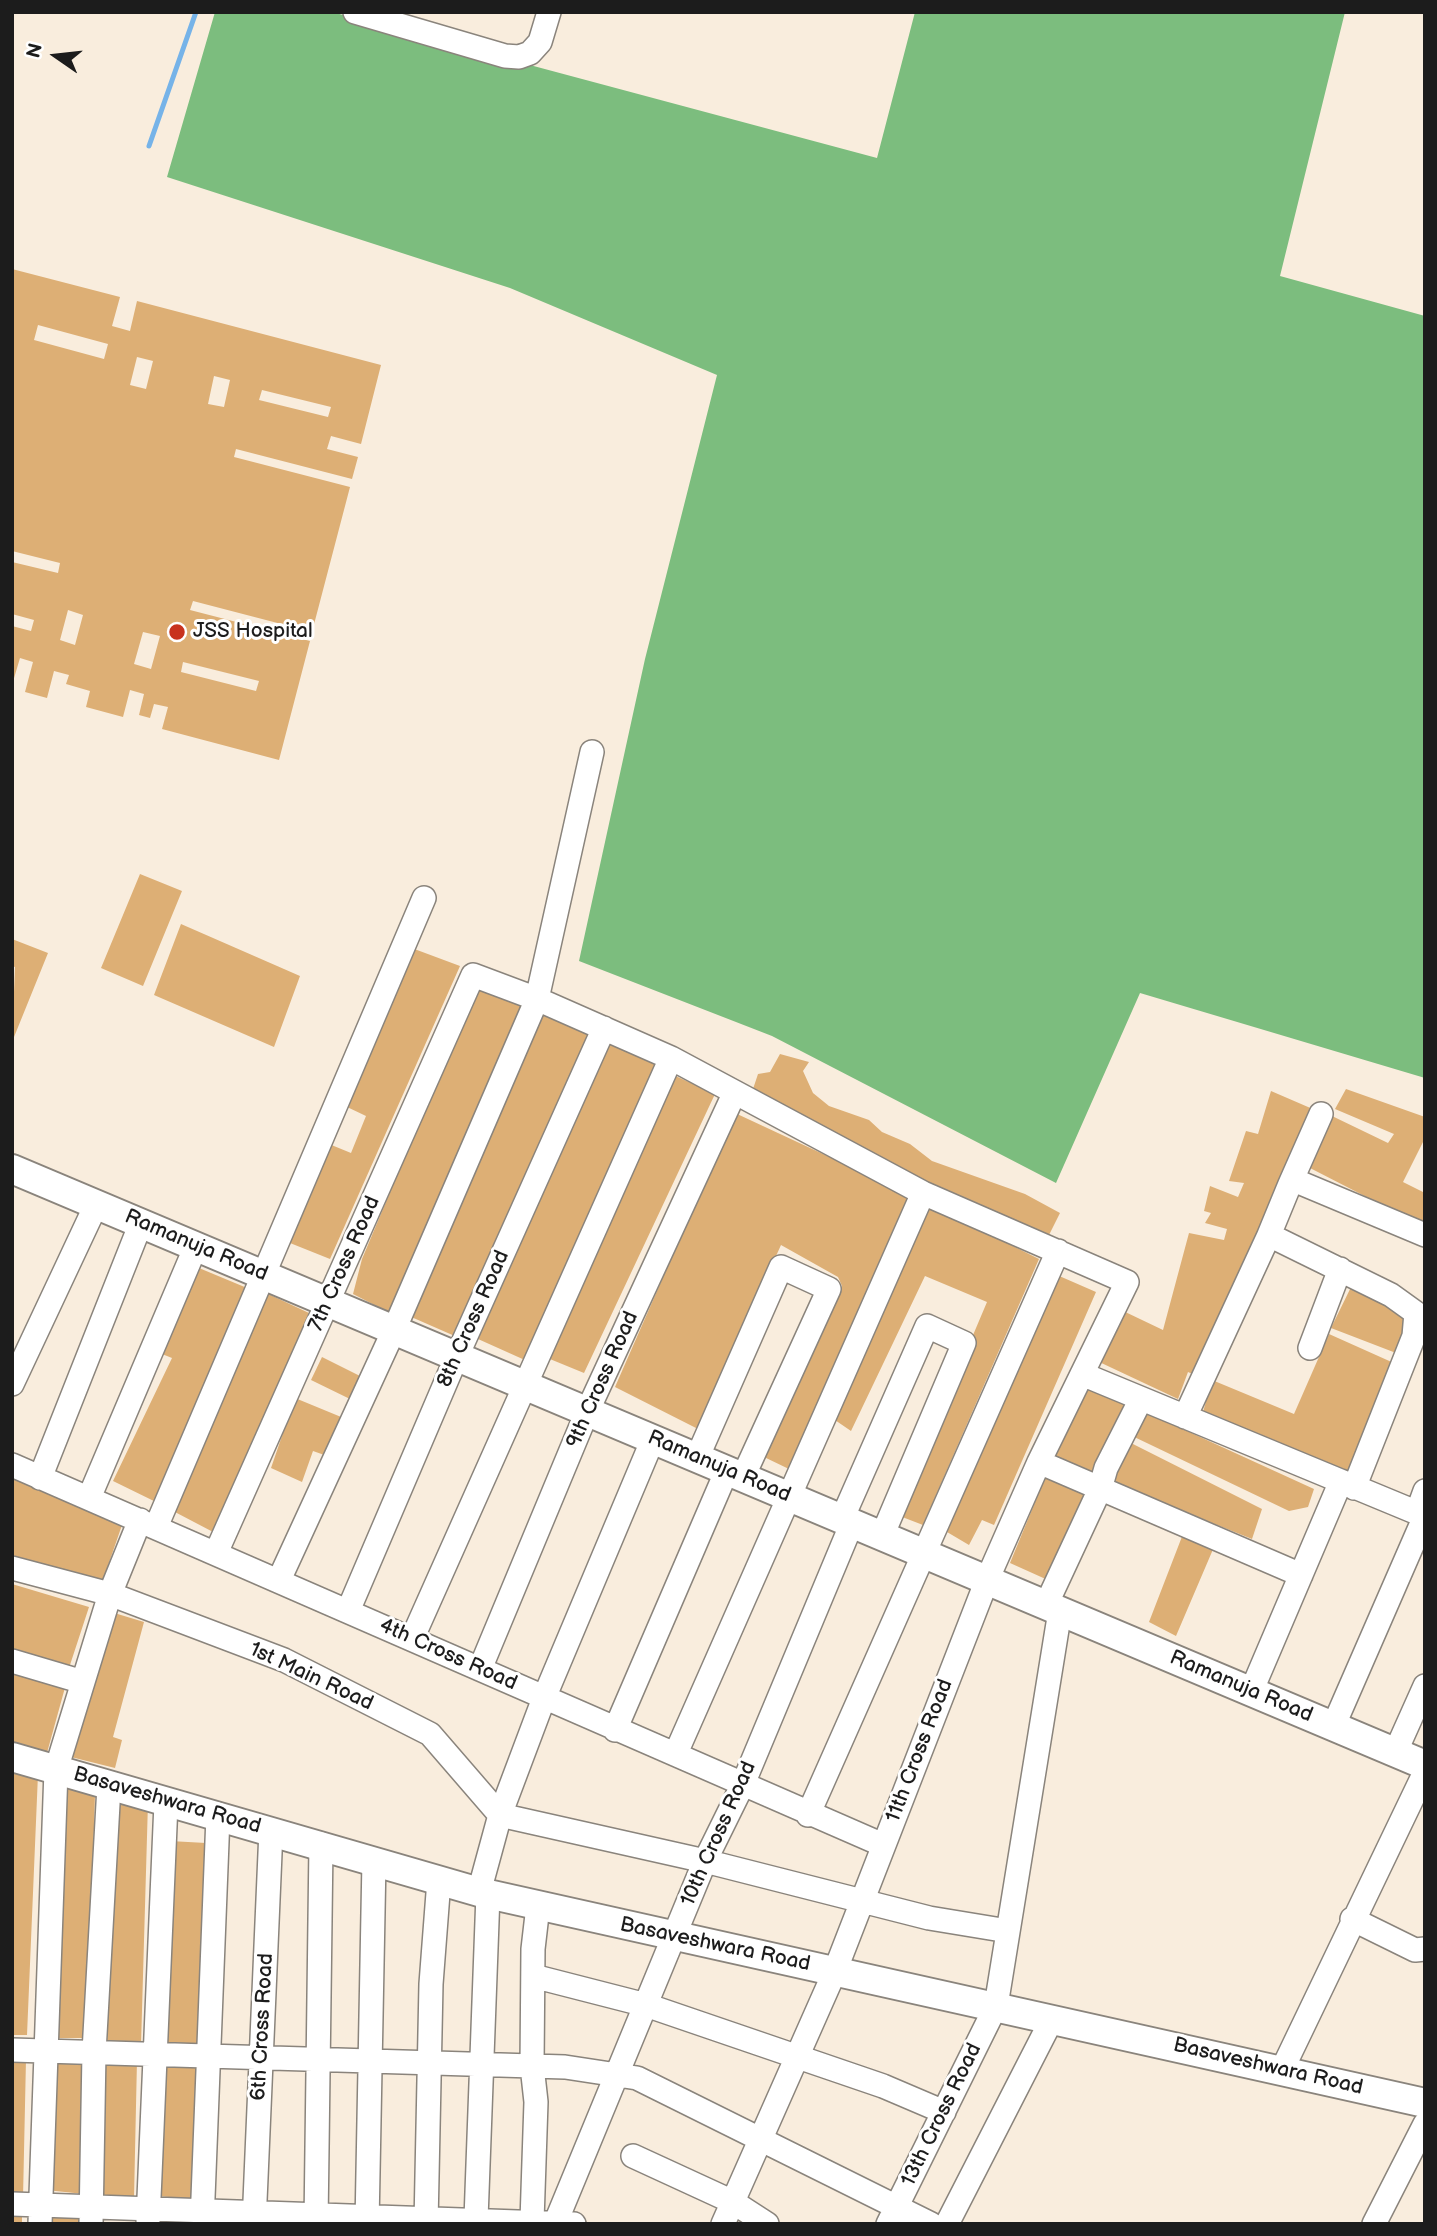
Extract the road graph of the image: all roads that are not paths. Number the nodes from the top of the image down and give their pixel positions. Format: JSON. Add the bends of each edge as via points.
{"nodes":[{"id":1,"x":355,"y":12,"type":"edge"},
{"id":2,"x":549,"y":12,"type":"edge"},
{"id":3,"x":592,"y":752,"type":"dead end"},
{"id":4,"x":424,"y":898,"type":"dead end"},
{"id":5,"x":537,"y":999,"type":"junction"},
{"id":6,"x":604,"y":1028,"type":"junction"},
{"id":7,"x":671,"y":1058,"type":"junction"},
{"id":8,"x":734,"y":1094,"type":"junction"},
{"id":9,"x":1321,"y":1114,"type":"dead end"},
{"id":10,"x":12,"y":1169,"type":"edge"},
{"id":11,"x":1290,"y":1184,"type":"junction"},
{"id":12,"x":923,"y":1193,"type":"junction"},
{"id":13,"x":96,"y":1205,"type":"junction"},
{"id":14,"x":141,"y":1223,"type":"junction"},
{"id":15,"x":1269,"y":1235,"type":"junction"},
{"id":16,"x":1425,"y":1235,"type":"edge"},
{"id":17,"x":196,"y":1246,"type":"junction"},
{"id":18,"x":1058,"y":1251,"type":"junction"},
{"id":19,"x":1340,"y":1269,"type":"junction"},
{"id":20,"x":261,"y":1274,"type":"junction"},
{"id":21,"x":328,"y":1302,"type":"junction"},
{"id":22,"x":394,"y":1330,"type":"junction"},
{"id":23,"x":20,"y":1346,"type":"edge"},
{"id":24,"x":1310,"y":1348,"type":"dead end"},
{"id":25,"x":457,"y":1356,"type":"junction"},
{"id":26,"x":1082,"y":1374,"type":"junction"},
{"id":27,"x":12,"y":1384,"type":"edge"},
{"id":28,"x":525,"y":1385,"type":"junction"},
{"id":29,"x":1141,"y":1399,"type":"junction"},
{"id":30,"x":587,"y":1412,"type":"junction"},
{"id":31,"x":1185,"y":1417,"type":"junction"},
{"id":32,"x":653,"y":1439,"type":"junction"},
{"id":33,"x":697,"y":1458,"type":"junction"},
{"id":34,"x":1039,"y":1462,"type":"junction"},
{"id":35,"x":12,"y":1465,"type":"edge"},
{"id":36,"x":735,"y":1474,"type":"junction"},
{"id":37,"x":40,"y":1478,"type":"junction"},
{"id":38,"x":1348,"y":1485,"type":"junction"},
{"id":39,"x":1100,"y":1489,"type":"junction"},
{"id":40,"x":1425,"y":1491,"type":"edge"},
{"id":41,"x":788,"y":1496,"type":"junction"},
{"id":42,"x":89,"y":1498,"type":"junction"},
{"id":43,"x":1422,"y":1515,"type":"edge"},
{"id":44,"x":847,"y":1521,"type":"junction"},
{"id":45,"x":148,"y":1524,"type":"junction"},
{"id":46,"x":882,"y":1536,"type":"junction"},
{"id":47,"x":216,"y":1553,"type":"junction"},
{"id":48,"x":925,"y":1554,"type":"junction"},
{"id":49,"x":12,"y":1568,"type":"edge"},
{"id":50,"x":1301,"y":1575,"type":"junction"},
{"id":51,"x":279,"y":1580,"type":"junction"},
{"id":52,"x":987,"y":1580,"type":"junction"},
{"id":53,"x":110,"y":1594,"type":"junction"},
{"id":54,"x":1053,"y":1608,"type":"junction"},
{"id":55,"x":348,"y":1611,"type":"junction"},
{"id":56,"x":412,"y":1639,"type":"junction"},
{"id":57,"x":12,"y":1661,"type":"edge"},
{"id":58,"x":480,"y":1669,"type":"junction"},
{"id":59,"x":83,"y":1682,"type":"junction"},
{"id":60,"x":1425,"y":1686,"type":"edge"},
{"id":61,"x":1251,"y":1692,"type":"junction"},
{"id":62,"x":544,"y":1698,"type":"junction"},
{"id":63,"x":1334,"y":1727,"type":"junction"},
{"id":64,"x":615,"y":1730,"type":"junction"},
{"id":65,"x":676,"y":1753,"type":"junction"},
{"id":66,"x":1395,"y":1753,"type":"junction"},
{"id":67,"x":12,"y":1757,"type":"edge"},
{"id":68,"x":1425,"y":1765,"type":"edge"},
{"id":69,"x":56,"y":1770,"type":"junction"},
{"id":70,"x":1425,"y":1772,"type":"edge"},
{"id":71,"x":743,"y":1784,"type":"junction"},
{"id":72,"x":109,"y":1786,"type":"junction"},
{"id":73,"x":166,"y":1803,"type":"junction"},
{"id":74,"x":499,"y":1815,"type":"junction"},
{"id":75,"x":808,"y":1815,"type":"junction"},
{"id":76,"x":218,"y":1816,"type":"junction"},
{"id":77,"x":271,"y":1830,"type":"junction"},
{"id":78,"x":321,"y":1844,"type":"junction"},
{"id":79,"x":883,"y":1845,"type":"junction"},
{"id":80,"x":374,"y":1860,"type":"junction"},
{"id":81,"x":705,"y":1861,"type":"junction"},
{"id":82,"x":439,"y":1880,"type":"junction"},
{"id":83,"x":484,"y":1893,"type":"junction"},
{"id":84,"x":862,"y":1899,"type":"junction"},
{"id":85,"x":538,"y":1906,"type":"junction"},
{"id":86,"x":1352,"y":1919,"type":"junction"},
{"id":87,"x":1008,"y":1931,"type":"junction"},
{"id":88,"x":674,"y":1937,"type":"junction"},
{"id":89,"x":1425,"y":1949,"type":"edge"},
{"id":90,"x":835,"y":1971,"type":"junction"},
{"id":91,"x":533,"y":1976,"type":"junction"},
{"id":92,"x":646,"y":2005,"type":"junction"},
{"id":93,"x":996,"y":2006,"type":"junction"},
{"id":94,"x":1052,"y":2019,"type":"junction"},
{"id":95,"x":12,"y":2050,"type":"edge"},
{"id":96,"x":46,"y":2050,"type":"junction"},
{"id":97,"x":94,"y":2052,"type":"junction"},
{"id":98,"x":156,"y":2054,"type":"junction"},
{"id":99,"x":208,"y":2055,"type":"junction"},
{"id":100,"x":261,"y":2056,"type":"junction"},
{"id":101,"x":317,"y":2058,"type":"junction"},
{"id":102,"x":796,"y":2059,"type":"junction"},
{"id":103,"x":370,"y":2060,"type":"junction"},
{"id":104,"x":428,"y":2062,"type":"junction"},
{"id":105,"x":481,"y":2064,"type":"junction"},
{"id":106,"x":532,"y":2066,"type":"junction"},
{"id":107,"x":1282,"y":2070,"type":"junction"},
{"id":108,"x":617,"y":2074,"type":"junction"},
{"id":109,"x":1425,"y":2103,"type":"edge"},
{"id":110,"x":944,"y":2112,"type":"junction"},
{"id":111,"x":1425,"y":2124,"type":"edge"},
{"id":112,"x":761,"y":2138,"type":"junction"},
{"id":113,"x":633,"y":2155,"type":"dead end"},
{"id":114,"x":733,"y":2202,"type":"junction"},
{"id":115,"x":12,"y":2204,"type":"edge"},
{"id":116,"x":893,"y":2214,"type":"edge"},
{"id":117,"x":41,"y":2215,"type":"edge"},
{"id":118,"x":92,"y":2215,"type":"edge"},
{"id":119,"x":148,"y":2216,"type":"edge"},
{"id":120,"x":202,"y":2217,"type":"edge"},
{"id":121,"x":254,"y":2217,"type":"edge"},
{"id":122,"x":316,"y":2219,"type":"edge"},
{"id":123,"x":476,"y":2219,"type":"junction"},
{"id":124,"x":367,"y":2220,"type":"edge"},
{"id":125,"x":426,"y":2221,"type":"edge"},
{"id":126,"x":532,"y":2221,"type":"junction"},
{"id":127,"x":562,"y":2223,"type":"edge"},
{"id":128,"x":723,"y":2224,"type":"edge"},
{"id":129,"x":767,"y":2224,"type":"edge"},
{"id":130,"x":931,"y":2224,"type":"edge"},
{"id":131,"x":947,"y":2224,"type":"edge"},
{"id":132,"x":1374,"y":2224,"type":"edge"}],
"edges":[{"from":1,"to":2,"type":"street","via":[[519,57],[540,41]]},
{"from":3,"to":5,"type":"street"},
{"from":4,"to":20,"type":"street"},
{"from":5,"to":6,"type":"street"},
{"from":5,"to":21,"type":"street","name":"7th Cross Road","via":[[473,975]]},
{"from":5,"to":22,"type":"street"},
{"from":6,"to":7,"type":"street"},
{"from":6,"to":25,"type":"street","name":"8th Cross Road"},
{"from":7,"to":8,"type":"street"},
{"from":7,"to":28,"type":"street"},
{"from":8,"to":12,"type":"street"},
{"from":8,"to":30,"type":"street","name":"9th Cross Road"},
{"from":9,"to":11,"type":"street"},
{"from":10,"to":13,"type":"street","name":"Ramanuja Road"},
{"from":11,"to":15,"type":"street"},
{"from":11,"to":16,"type":"street","via":[[1296,1181]]},
{"from":12,"to":18,"type":"street"},
{"from":12,"to":41,"type":"street"},
{"from":13,"to":14,"type":"street","name":"Ramanuja Road"},
{"from":13,"to":23,"type":"street"},
{"from":14,"to":17,"type":"street","name":"Ramanuja Road"},
{"from":14,"to":37,"type":"street"},
{"from":15,"to":19,"type":"street"},
{"from":15,"to":31,"type":"street"},
{"from":17,"to":20,"type":"street","name":"Ramanuja Road"},
{"from":17,"to":42,"type":"street"},
{"from":18,"to":26,"type":"street","name":"11th Cross Road","via":[[1127,1282]]},
{"from":18,"to":48,"type":"street"},
{"from":19,"to":24,"type":"street"},
{"from":19,"to":38,"type":"street","via":[[1416,1313],[1415,1336]]},
{"from":20,"to":21,"type":"street","name":"Ramanuja Road"},
{"from":20,"to":45,"type":"street"},
{"from":21,"to":22,"type":"street","name":"Ramanuja Road"},
{"from":21,"to":47,"type":"street","name":"7th Cross Road"},
{"from":22,"to":25,"type":"street","name":"Ramanuja Road"},
{"from":22,"to":51,"type":"street"},
{"from":23,"to":27,"type":"street"},
{"from":25,"to":28,"type":"street","name":"Ramanuja Road"},
{"from":25,"to":55,"type":"street","name":"8th Cross Road"},
{"from":26,"to":29,"type":"street"},
{"from":26,"to":34,"type":"street","name":"11th Cross Road"},
{"from":28,"to":30,"type":"street","name":"Ramanuja Road"},
{"from":28,"to":56,"type":"street"},
{"from":29,"to":31,"type":"street"},
{"from":29,"to":39,"type":"street","name":"13th Cross Road"},
{"from":30,"to":32,"type":"street","name":"Ramanuja Road"},
{"from":30,"to":58,"type":"street","name":"9th Cross Road"},
{"from":31,"to":38,"type":"street"},
{"from":32,"to":33,"type":"street","name":"Ramanuja Road"},
{"from":32,"to":62,"type":"street"},
{"from":33,"to":36,"type":"street","name":"Ramanuja Road"},
{"from":33,"to":36,"type":"street","via":[[781,1267],[829,1289]]},
{"from":34,"to":39,"type":"street"},
{"from":34,"to":52,"type":"street","name":"11th Cross Road"},
{"from":35,"to":37,"type":"street","name":"4th Cross Road"},
{"from":36,"to":41,"type":"street","name":"Ramanuja Road"},
{"from":36,"to":64,"type":"street"},
{"from":37,"to":42,"type":"street","name":"4th Cross Road"},
{"from":38,"to":43,"type":"street"},
{"from":38,"to":50,"type":"street"},
{"from":39,"to":50,"type":"street"},
{"from":39,"to":54,"type":"street","name":"13th Cross Road"},
{"from":40,"to":43,"type":"street"},
{"from":41,"to":44,"type":"street","name":"Ramanuja Road"},
{"from":41,"to":65,"type":"street"},
{"from":42,"to":45,"type":"street","name":"4th Cross Road"},
{"from":43,"to":63,"type":"street"},
{"from":44,"to":46,"type":"street","name":"Ramanuja Road"},
{"from":44,"to":46,"type":"street","name":"10th Cross Road","via":[[928,1326],[964,1343]]},
{"from":44,"to":71,"type":"street","name":"10th Cross Road"},
{"from":45,"to":47,"type":"street","name":"4th Cross Road"},
{"from":45,"to":53,"type":"street"},
{"from":46,"to":48,"type":"street","name":"Ramanuja Road"},
{"from":47,"to":51,"type":"street","name":"4th Cross Road"},
{"from":48,"to":52,"type":"street","name":"Ramanuja Road"},
{"from":48,"to":75,"type":"street"},
{"from":49,"to":53,"type":"street","name":"1st Main Road"},
{"from":50,"to":61,"type":"street"},
{"from":51,"to":55,"type":"street","name":"4th Cross Road"},
{"from":52,"to":54,"type":"street","name":"Ramanuja Road"},
{"from":52,"to":79,"type":"street","name":"11th Cross Road"},
{"from":53,"to":59,"type":"street"},
{"from":53,"to":74,"type":"street","name":"1st Main Road","via":[[284,1660],[430,1734]]},
{"from":54,"to":61,"type":"street","name":"Ramanuja Road"},
{"from":54,"to":87,"type":"street","name":"13th Cross Road"},
{"from":55,"to":56,"type":"street","name":"4th Cross Road"},
{"from":56,"to":58,"type":"street","name":"4th Cross Road"},
{"from":57,"to":59,"type":"street"},
{"from":58,"to":62,"type":"street","name":"4th Cross Road"},
{"from":59,"to":69,"type":"street"},
{"from":60,"to":66,"type":"street"},
{"from":61,"to":63,"type":"street","name":"Ramanuja Road"},
{"from":62,"to":64,"type":"street","name":"4th Cross Road"},
{"from":62,"to":74,"type":"street"},
{"from":63,"to":66,"type":"street","name":"Ramanuja Road"},
{"from":64,"to":65,"type":"street","name":"4th Cross Road"},
{"from":65,"to":71,"type":"street","name":"4th Cross Road"},
{"from":66,"to":68,"type":"street","name":"Ramanuja Road"},
{"from":67,"to":69,"type":"street","name":"Basaveshwara Road"},
{"from":69,"to":72,"type":"street","name":"Basaveshwara Road"},
{"from":69,"to":96,"type":"street"},
{"from":70,"to":86,"type":"street"},
{"from":71,"to":75,"type":"street","name":"4th Cross Road"},
{"from":71,"to":81,"type":"street","name":"10th Cross Road"},
{"from":72,"to":73,"type":"street","name":"Basaveshwara Road"},
{"from":72,"to":97,"type":"street"},
{"from":73,"to":76,"type":"street","name":"Basaveshwara Road"},
{"from":73,"to":98,"type":"street"},
{"from":74,"to":81,"type":"street"},
{"from":74,"to":83,"type":"street"},
{"from":75,"to":79,"type":"street","name":"4th Cross Road"},
{"from":76,"to":77,"type":"street","name":"Basaveshwara Road"},
{"from":76,"to":99,"type":"street"},
{"from":77,"to":78,"type":"street","name":"Basaveshwara Road"},
{"from":77,"to":100,"type":"street","name":"6th Cross Road"},
{"from":78,"to":80,"type":"street","name":"Basaveshwara Road"},
{"from":78,"to":101,"type":"street"},
{"from":79,"to":84,"type":"street","name":"11th Cross Road"},
{"from":80,"to":82,"type":"street","name":"Basaveshwara Road"},
{"from":80,"to":103,"type":"street"},
{"from":81,"to":84,"type":"street"},
{"from":81,"to":88,"type":"street","name":"10th Cross Road"},
{"from":82,"to":83,"type":"street","name":"Basaveshwara Road"},
{"from":82,"to":104,"type":"street"},
{"from":83,"to":85,"type":"street","name":"Basaveshwara Road"},
{"from":83,"to":105,"type":"street"},
{"from":84,"to":87,"type":"street","via":[[929,1918]]},
{"from":84,"to":90,"type":"street","name":"11th Cross Road"},
{"from":85,"to":88,"type":"street","name":"Basaveshwara Road"},
{"from":85,"to":91,"type":"street"},
{"from":86,"to":89,"type":"street","via":[[1415,1950]]},
{"from":86,"to":107,"type":"street"},
{"from":87,"to":93,"type":"street","name":"13th Cross Road"},
{"from":88,"to":90,"type":"street","name":"Basaveshwara Road"},
{"from":88,"to":92,"type":"street","name":"10th Cross Road"},
{"from":90,"to":93,"type":"street","name":"Basaveshwara Road"},
{"from":90,"to":102,"type":"street","name":"11th Cross Road"},
{"from":91,"to":92,"type":"street"},
{"from":91,"to":106,"type":"street"},
{"from":92,"to":102,"type":"street"},
{"from":92,"to":108,"type":"street","name":"10th Cross Road"},
{"from":93,"to":94,"type":"street","name":"Basaveshwara Road"},
{"from":93,"to":110,"type":"street","name":"13th Cross Road"},
{"from":94,"to":107,"type":"street","name":"Basaveshwara Road"},
{"from":94,"to":131,"type":"street"},
{"from":95,"to":96,"type":"street"},
{"from":96,"to":97,"type":"street"},
{"from":96,"to":117,"type":"street"},
{"from":97,"to":98,"type":"street"},
{"from":97,"to":118,"type":"street"},
{"from":98,"to":99,"type":"street"},
{"from":98,"to":119,"type":"street"},
{"from":99,"to":100,"type":"street"},
{"from":99,"to":120,"type":"street"},
{"from":100,"to":101,"type":"street"},
{"from":100,"to":121,"type":"street","name":"6th Cross Road"},
{"from":101,"to":103,"type":"street"},
{"from":101,"to":122,"type":"street"},
{"from":102,"to":110,"type":"street","via":[[883,2086]]},
{"from":102,"to":112,"type":"street","name":"11th Cross Road"},
{"from":103,"to":104,"type":"street"},
{"from":103,"to":124,"type":"street"},
{"from":104,"to":105,"type":"street"},
{"from":104,"to":125,"type":"street"},
{"from":105,"to":106,"type":"street"},
{"from":105,"to":123,"type":"street"},
{"from":106,"to":108,"type":"street"},
{"from":106,"to":126,"type":"street","via":[[536,2102]]},
{"from":107,"to":109,"type":"street","name":"Basaveshwara Road"},
{"from":108,"to":112,"type":"street","via":[[637,2078]]},
{"from":108,"to":127,"type":"street","name":"10th Cross Road"},
{"from":110,"to":116,"type":"street","name":"13th Cross Road"},
{"from":111,"to":132,"type":"street"},
{"from":112,"to":114,"type":"street","name":"11th Cross Road"},
{"from":112,"to":116,"type":"street"},
{"from":113,"to":114,"type":"street"},
{"from":114,"to":128,"type":"street","name":"11th Cross Road"},
{"from":114,"to":129,"type":"street"},
{"from":115,"to":117,"type":"street"},
{"from":116,"to":130,"type":"street"},
{"from":117,"to":118,"type":"street"},
{"from":118,"to":119,"type":"street"},
{"from":119,"to":120,"type":"street"},
{"from":120,"to":121,"type":"street"},
{"from":121,"to":122,"type":"street"},
{"from":122,"to":124,"type":"street"},
{"from":123,"to":125,"type":"street"},
{"from":123,"to":126,"type":"street"},
{"from":124,"to":125,"type":"street"},
{"from":126,"to":127,"type":"street"}]}
